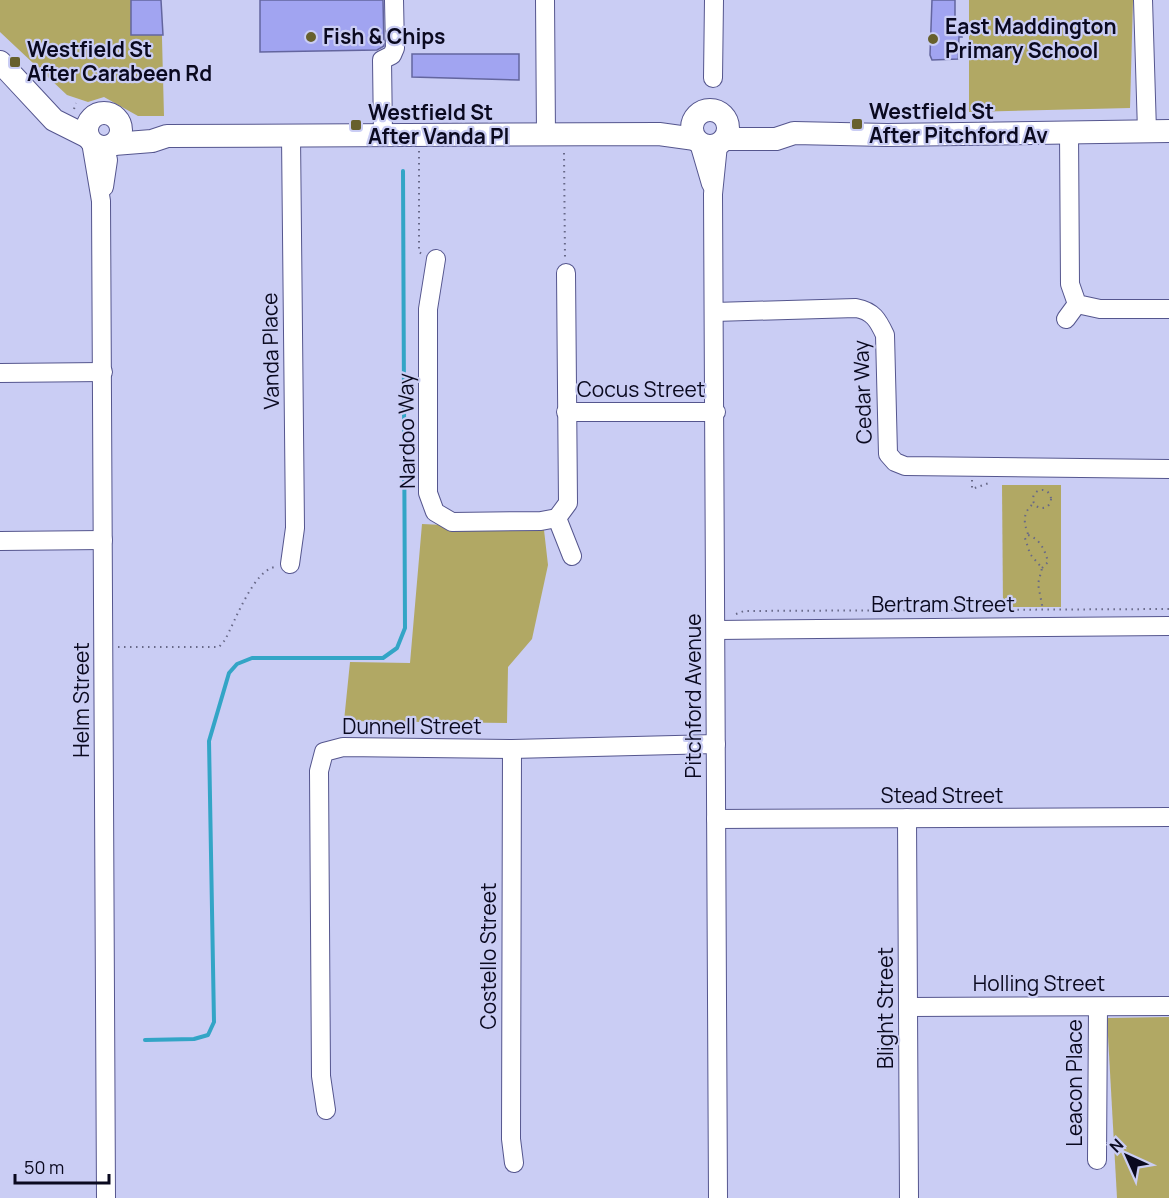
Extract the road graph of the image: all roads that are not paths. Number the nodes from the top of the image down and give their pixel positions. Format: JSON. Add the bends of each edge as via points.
{"nodes":[{"id":1,"x":394,"y":0,"type":"edge"},
{"id":2,"x":545,"y":0,"type":"edge"},
{"id":3,"x":714,"y":0,"type":"edge"},
{"id":4,"x":1143,"y":0,"type":"edge"},
{"id":5,"x":0,"y":62,"type":"edge"},
{"id":6,"x":713,"y":78,"type":"dead end"},
{"id":7,"x":1158,"y":131,"type":"edge"},
{"id":8,"x":97,"y":132,"type":"junction"},
{"id":9,"x":1069,"y":132,"type":"junction"},
{"id":10,"x":710,"y":134,"type":"junction"},
{"id":11,"x":383,"y":135,"type":"junction"},
{"id":12,"x":546,"y":135,"type":"junction"},
{"id":13,"x":291,"y":136,"type":"junction"},
{"id":14,"x":429,"y":257,"type":"road end"},
{"id":15,"x":566,"y":273,"type":"road end"},
{"id":16,"x":1077,"y":304,"type":"junction"},
{"id":17,"x":1169,"y":309,"type":"edge"},
{"id":18,"x":714,"y":312,"type":"junction"},
{"id":19,"x":1066,"y":319,"type":"dead end"},
{"id":20,"x":103,"y":372,"type":"junction"},
{"id":21,"x":0,"y":373,"type":"edge"},
{"id":22,"x":566,"y":412,"type":"junction"},
{"id":23,"x":716,"y":412,"type":"junction"},
{"id":24,"x":1169,"y":469,"type":"edge"},
{"id":25,"x":557,"y":518,"type":"junction"},
{"id":26,"x":104,"y":540,"type":"junction"},
{"id":27,"x":0,"y":541,"type":"edge"},
{"id":28,"x":572,"y":556,"type":"dead end"},
{"id":29,"x":290,"y":564,"type":"road end"},
{"id":30,"x":1169,"y":626,"type":"edge"},
{"id":31,"x":724,"y":630,"type":"junction"},
{"id":32,"x":716,"y":744,"type":"junction"},
{"id":33,"x":512,"y":749,"type":"junction"},
{"id":34,"x":1169,"y":817,"type":"edge"},
{"id":35,"x":908,"y":818,"type":"junction"},
{"id":36,"x":716,"y":819,"type":"junction"},
{"id":37,"x":1169,"y":1006,"type":"edge"},
{"id":38,"x":908,"y":1007,"type":"junction"},
{"id":39,"x":1098,"y":1007,"type":"junction"},
{"id":40,"x":326,"y":1110,"type":"dead end"},
{"id":41,"x":1097,"y":1160,"type":"dead end"},
{"id":42,"x":514,"y":1163,"type":"dead end"},
{"id":43,"x":106,"y":1198,"type":"edge"},
{"id":44,"x":718,"y":1198,"type":"edge"},
{"id":45,"x":909,"y":1198,"type":"edge"}],
"edges":[{"from":1,"to":11,"type":"street","via":[[395,48],[392,55],[382,60]]},
{"from":2,"to":12,"type":"street"},
{"from":3,"to":6,"type":"street"},
{"from":4,"to":7,"type":"street"},
{"from":5,"to":8,"type":"main road","via":[[54,120]]},
{"from":7,"to":9,"type":"main road"},
{"from":8,"to":13,"type":"main road","via":[[152,141],[167,136]]},
{"from":8,"to":20,"type":"street","name":"Helm Street","via":[[108,160],[101,201]]},
{"from":9,"to":10,"type":"main road","via":[[887,135],[794,133],[764,128]]},
{"from":9,"to":16,"type":"street","via":[[1070,284]]},
{"from":10,"to":12,"type":"main road"},
{"from":10,"to":18,"type":"street","name":"Pitchford Avenue"},
{"from":11,"to":12,"type":"main road"},
{"from":11,"to":13,"type":"main road"},
{"from":13,"to":29,"type":"street","name":"Vanda Place","via":[[295,528]]},
{"from":14,"to":25,"type":"street","name":"Nardoo Way","via":[[429,494],[435,512],[452,522]]},
{"from":15,"to":22,"type":"street"},
{"from":16,"to":17,"type":"street","via":[[1100,309]]},
{"from":16,"to":19,"type":"street"},
{"from":18,"to":23,"type":"street","name":"Pitchford Avenue"},
{"from":18,"to":24,"type":"street","name":"Cedar Way","via":[[868,310],[885,335],[888,454],[905,466]]},
{"from":20,"to":21,"type":"street"},
{"from":20,"to":26,"type":"street","name":"Helm Street"},
{"from":22,"to":23,"type":"street","name":"Cocus Street"},
{"from":22,"to":25,"type":"street","via":[[568,503]]},
{"from":23,"to":31,"type":"street","name":"Pitchford Avenue"},
{"from":25,"to":28,"type":"street"},
{"from":26,"to":27,"type":"street"},
{"from":26,"to":43,"type":"street","name":"Helm Street"},
{"from":30,"to":31,"type":"street","name":"Bertram Street"},
{"from":31,"to":32,"type":"street","name":"Pitchford Avenue"},
{"from":32,"to":33,"type":"street","name":"Dunnell Street"},
{"from":32,"to":36,"type":"street","name":"Pitchford Avenue"},
{"from":33,"to":40,"type":"street","name":"Dunnell Street","via":[[343,747],[324,752],[319,771],[320,1018]]},
{"from":33,"to":42,"type":"street","name":"Costello Street"},
{"from":34,"to":35,"type":"street","name":"Stead Street"},
{"from":35,"to":36,"type":"street","name":"Stead Street"},
{"from":35,"to":38,"type":"street","name":"Blight Street"},
{"from":36,"to":44,"type":"street","name":"Pitchford Avenue"},
{"from":37,"to":39,"type":"street","name":"Holling Street"},
{"from":38,"to":39,"type":"street","name":"Holling Street"},
{"from":38,"to":45,"type":"street","name":"Blight Street"},
{"from":39,"to":41,"type":"street","name":"Leacon Place"}]}
